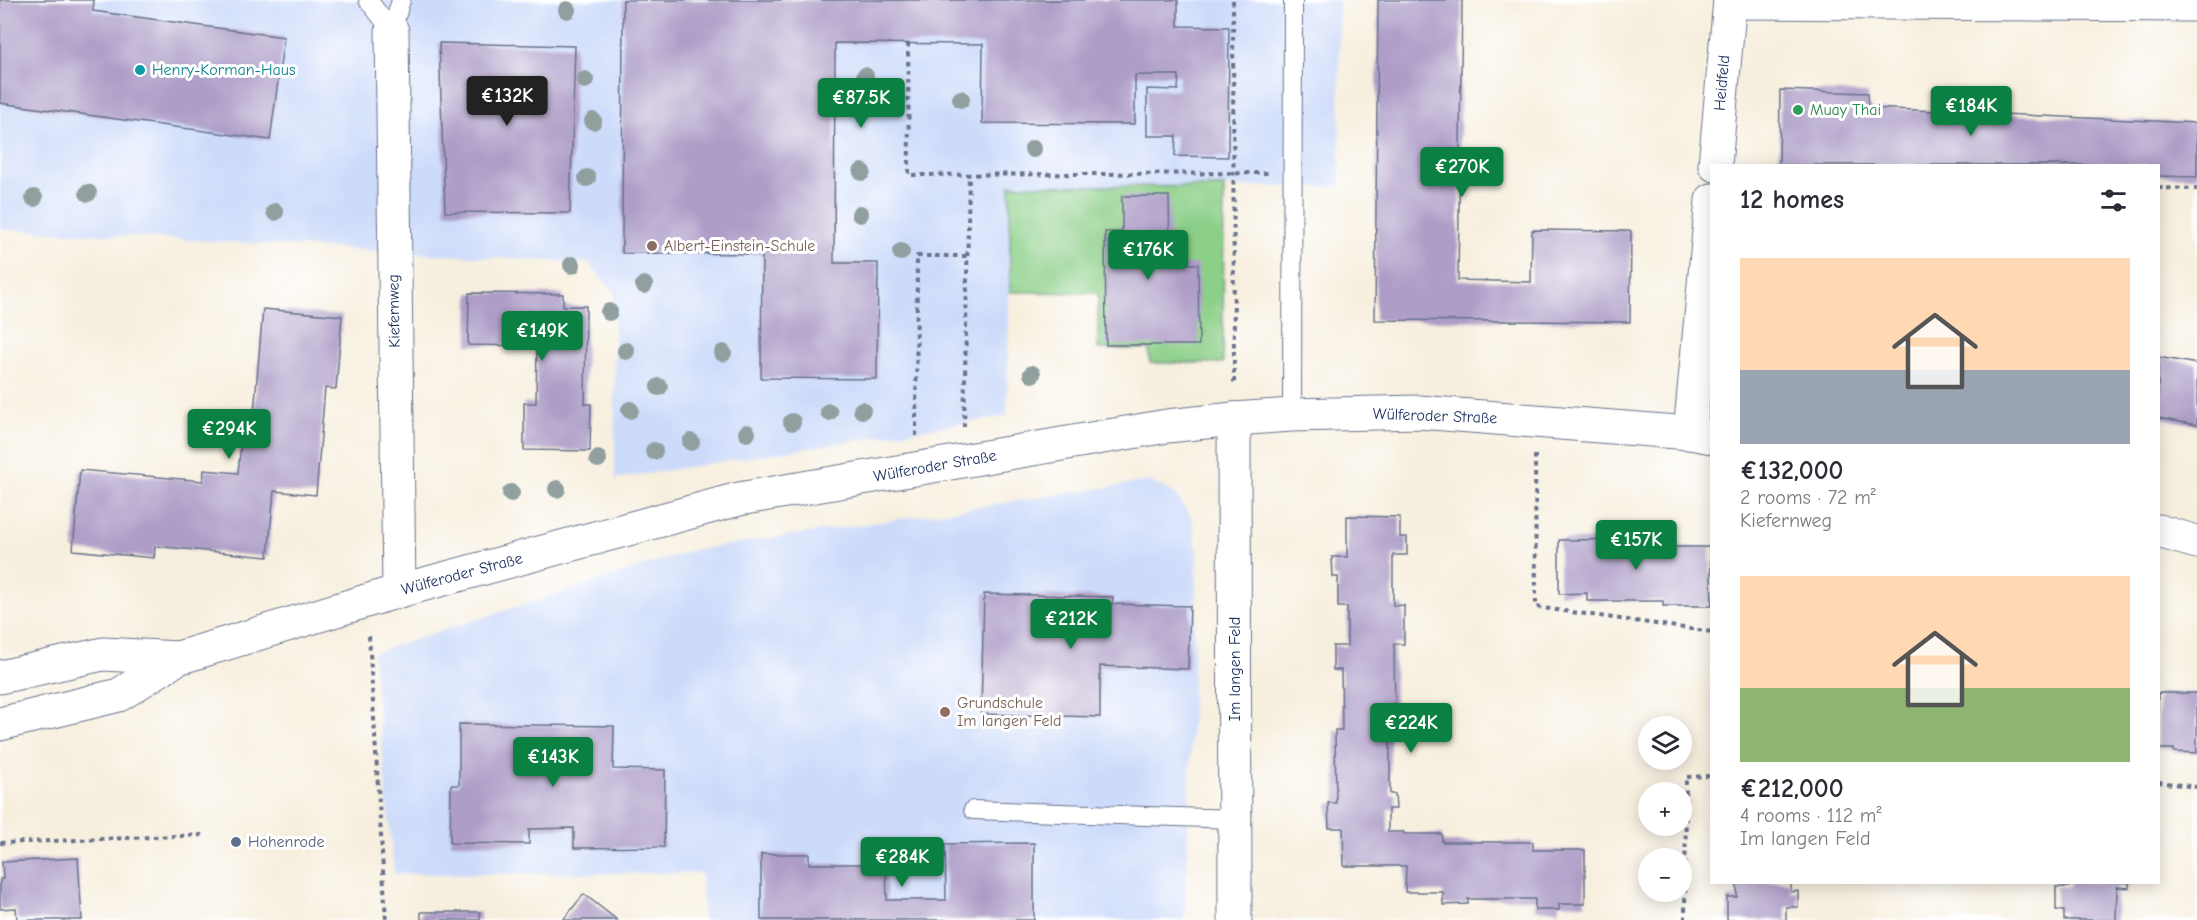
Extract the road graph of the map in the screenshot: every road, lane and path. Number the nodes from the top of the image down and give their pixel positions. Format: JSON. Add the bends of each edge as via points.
{"nodes":[{"id":1,"x":368,"y":0,"type":"edge"},
{"id":2,"x":401,"y":0,"type":"edge"},
{"id":3,"x":1233,"y":0,"type":"edge"},
{"id":4,"x":1293,"y":0,"type":"edge"},
{"id":5,"x":1730,"y":1,"type":"edge"},
{"id":6,"x":2197,"y":4,"type":"edge"},
{"id":7,"x":392,"y":31,"type":"junction"},
{"id":8,"x":908,"y":44,"type":"dead end"},
{"id":9,"x":1715,"y":164,"type":"edge"},
{"id":10,"x":1232,"y":172,"type":"junction"},
{"id":11,"x":1293,"y":173,"type":"junction"},
{"id":12,"x":969,"y":175,"type":"junction"},
{"id":13,"x":2160,"y":188,"type":"edge"},
{"id":14,"x":2197,"y":189,"type":"edge"},
{"id":15,"x":1710,"y":243,"type":"edge"},
{"id":16,"x":967,"y":256,"type":"junction"},
{"id":17,"x":1292,"y":415,"type":"junction"},
{"id":18,"x":1234,"y":419,"type":"junction"},
{"id":19,"x":1534,"y":421,"type":"junction"},
{"id":20,"x":1701,"y":435,"type":"edge"},
{"id":21,"x":963,"y":461,"type":"junction"},
{"id":22,"x":916,"y":469,"type":"junction"},
{"id":23,"x":2160,"y":532,"type":"edge"},
{"id":24,"x":2197,"y":542,"type":"edge"},
{"id":25,"x":399,"y":591,"type":"junction"},
{"id":26,"x":367,"y":602,"type":"junction"},
{"id":27,"x":1710,"y":632,"type":"edge"},
{"id":28,"x":178,"y":658,"type":"junction"},
{"id":29,"x":0,"y":677,"type":"edge"},
{"id":30,"x":0,"y":724,"type":"edge"},
{"id":31,"x":1710,"y":777,"type":"edge"},
{"id":32,"x":2160,"y":783,"type":"edge"},
{"id":33,"x":2197,"y":787,"type":"edge"},
{"id":34,"x":973,"y":810,"type":"dead end"},
{"id":35,"x":1235,"y":819,"type":"junction"},
{"id":36,"x":202,"y":835,"type":"dead end"},
{"id":37,"x":0,"y":843,"type":"edge"},
{"id":38,"x":386,"y":920,"type":"edge"},
{"id":39,"x":1236,"y":920,"type":"edge"},
{"id":40,"x":1685,"y":920,"type":"edge"}],
"edges":[{"from":1,"to":7,"type":"lane"},
{"from":2,"to":7,"type":"lane"},
{"from":3,"to":10,"type":"path"},
{"from":4,"to":11,"type":"lane"},
{"from":5,"to":6,"type":"street"},
{"from":5,"to":9,"type":"street","name":"Heidfeld"},
{"from":7,"to":25,"type":"street","name":"Kiefernweg"},
{"from":8,"to":12,"type":"path","via":[[909,175]]},
{"from":10,"to":11,"type":"path"},
{"from":10,"to":12,"type":"path"},
{"from":10,"to":18,"type":"path"},
{"from":11,"to":17,"type":"lane"},
{"from":12,"to":16,"type":"path"},
{"from":13,"to":14,"type":"path"},
{"from":15,"to":20,"type":"street"},
{"from":16,"to":21,"type":"path"},
{"from":16,"to":22,"type":"path","via":[[918,256]]},
{"from":17,"to":18,"type":"street","name":"Wülferoder Straße"},
{"from":17,"to":19,"type":"street","name":"Wülferoder Straße","via":[[1419,412]]},
{"from":18,"to":21,"type":"street","name":"Wülferoder Straße","via":[[1167,426]]},
{"from":18,"to":35,"type":"street","name":"Im langen Feld"},
{"from":19,"to":20,"type":"street","name":"Wülferoder Straße"},
{"from":19,"to":27,"type":"path","via":[[1536,608]]},
{"from":21,"to":22,"type":"street","name":"Wülferoder Straße"},
{"from":22,"to":25,"type":"street","name":"Wülferoder Straße","via":[[739,499]]},
{"from":23,"to":24,"type":"street"},
{"from":25,"to":26,"type":"street","name":"Wülferoder Straße"},
{"from":26,"to":28,"type":"street","name":"Wülferoder Straße"},
{"from":26,"to":38,"type":"path"},
{"from":28,"to":29,"type":"street","name":"Wülferoder Straße","via":[[103,654]]},
{"from":28,"to":30,"type":"street","name":"Wülferoder Straße","via":[[119,695]]},
{"from":31,"to":40,"type":"path","via":[[1686,777]]},
{"from":32,"to":33,"type":"path"},
{"from":34,"to":35,"type":"lane"},
{"from":35,"to":39,"type":"street","name":"Im langen Feld"},
{"from":36,"to":37,"type":"path"}]}
